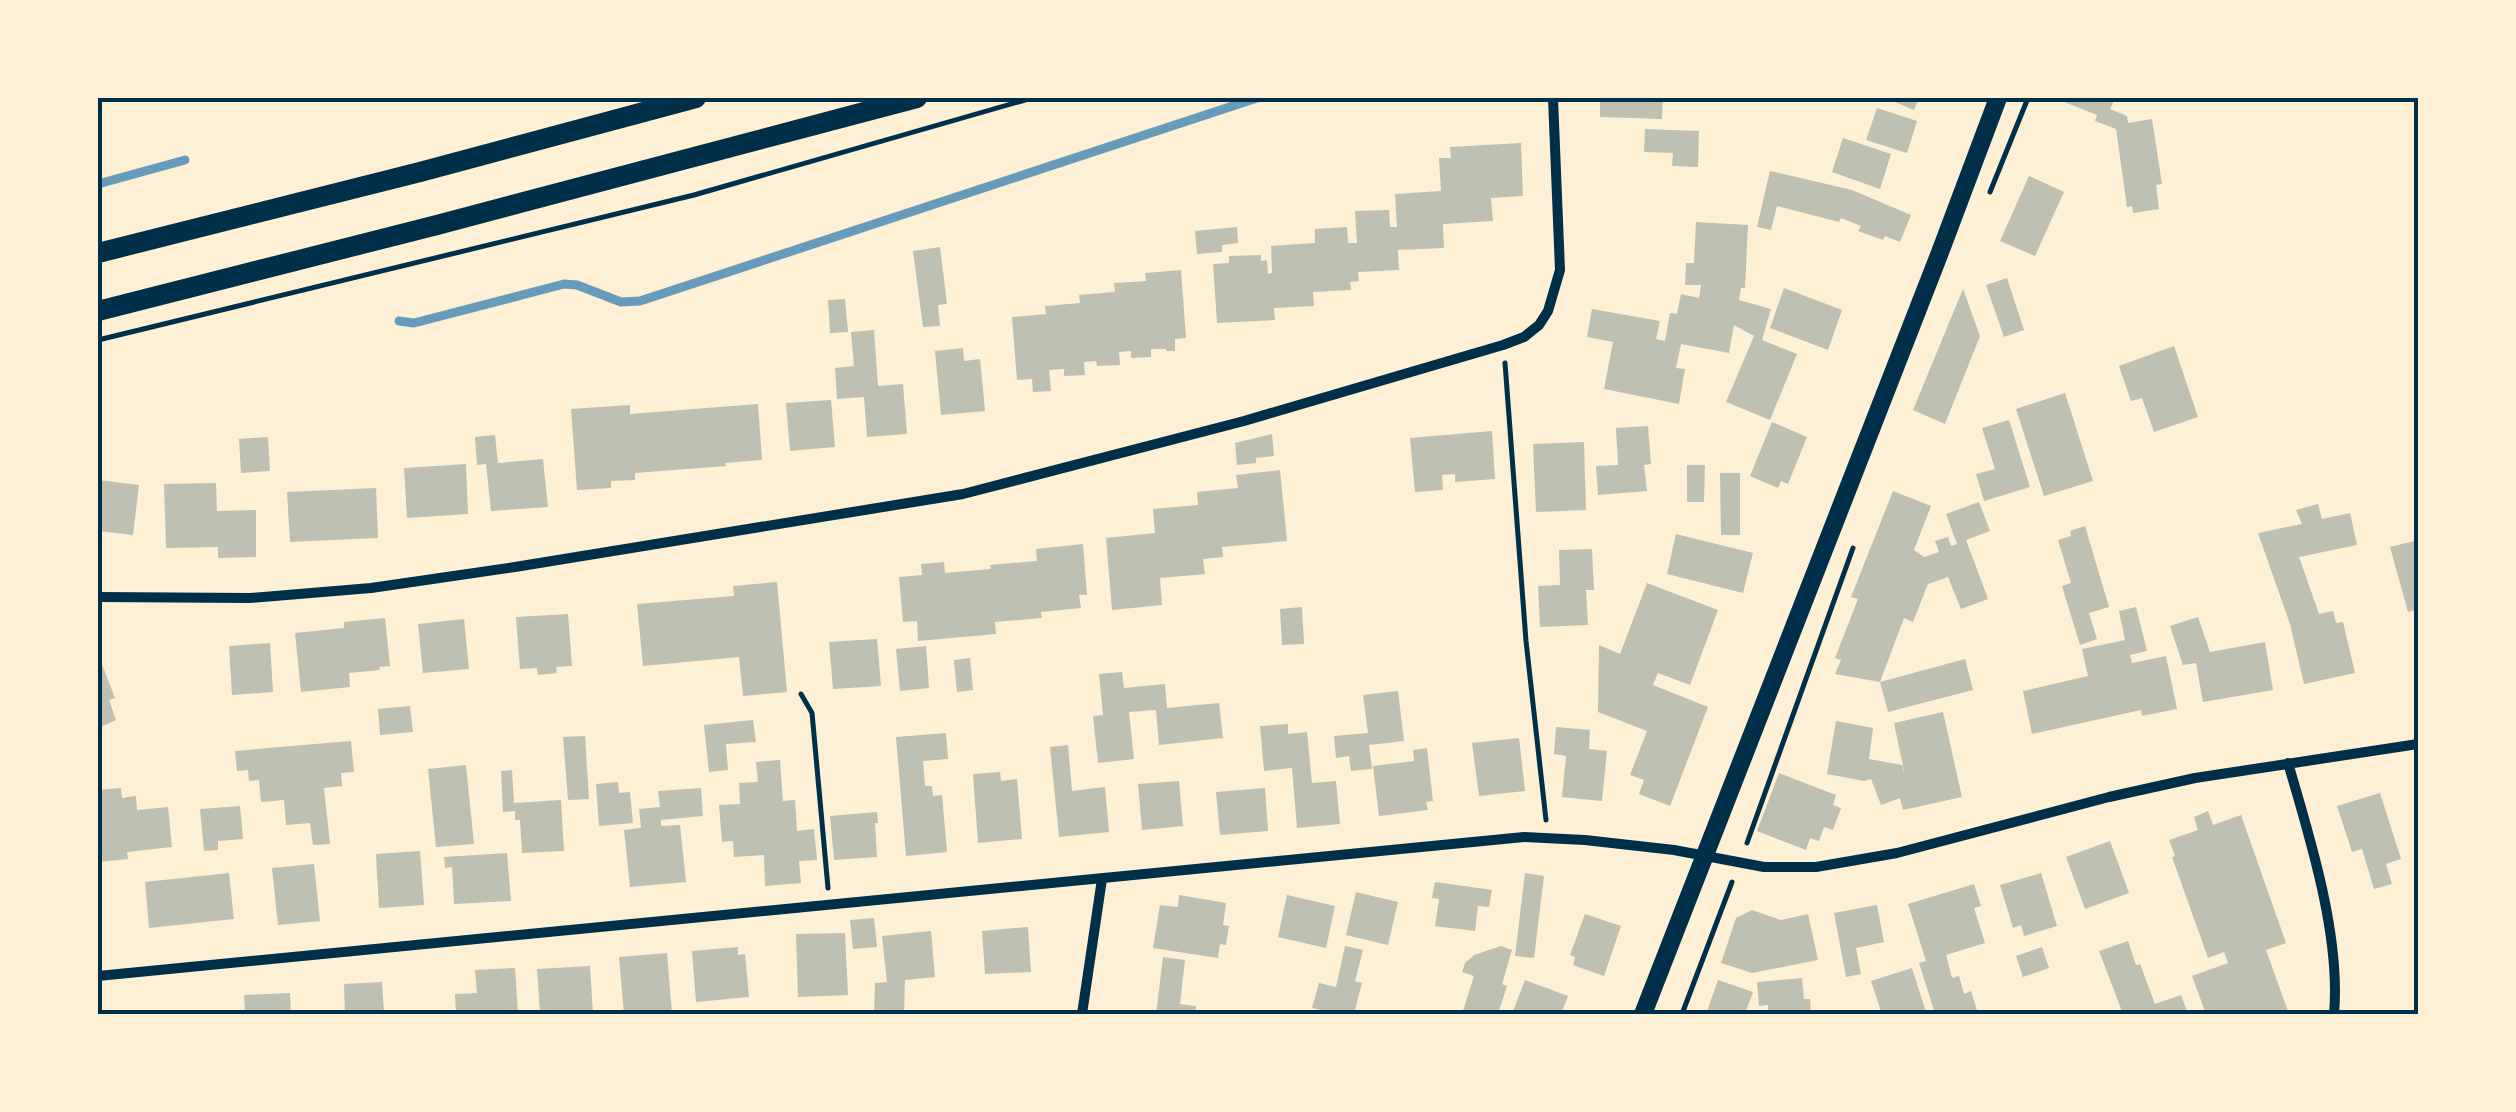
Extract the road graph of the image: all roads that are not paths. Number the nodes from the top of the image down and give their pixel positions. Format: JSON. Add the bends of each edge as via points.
{"nodes":[{"id":1,"x":696,"y":98,"type":"edge"},
{"id":2,"x":917,"y":98,"type":"edge"},
{"id":3,"x":1552,"y":98,"type":"edge"},
{"id":4,"x":1998,"y":98,"type":"edge"},
{"id":5,"x":98,"y":253,"type":"edge"},
{"id":6,"x":98,"y":311,"type":"edge"},
{"id":7,"x":98,"y":597,"type":"edge"},
{"id":8,"x":2418,"y":744,"type":"edge"},
{"id":9,"x":2288,"y":763,"type":"junction"},
{"id":10,"x":1704,"y":856,"type":"junction"},
{"id":11,"x":1102,"y":879,"type":"junction"},
{"id":12,"x":98,"y":976,"type":"edge"},
{"id":13,"x":1082,"y":1014,"type":"edge"},
{"id":14,"x":1643,"y":1014,"type":"edge"},
{"id":15,"x":2334,"y":1014,"type":"edge"}],
"edges":[{"from":1,"to":5,"type":"main road"},
{"from":2,"to":6,"type":"main road"},
{"from":3,"to":7,"type":"street","via":[[1556,291],[1539,325],[1503,345],[963,494],[371,588],[250,598]]},
{"from":4,"to":10,"type":"main road"},
{"from":8,"to":9,"type":"street"},
{"from":9,"to":10,"type":"street","via":[[2109,797],[1856,862],[1764,867]]},
{"from":9,"to":15,"type":"street","via":[[2331,936]]},
{"from":10,"to":11,"type":"street","via":[[1505,839]]},
{"from":10,"to":14,"type":"main road"},
{"from":11,"to":12,"type":"street"},
{"from":11,"to":13,"type":"street"}]}
